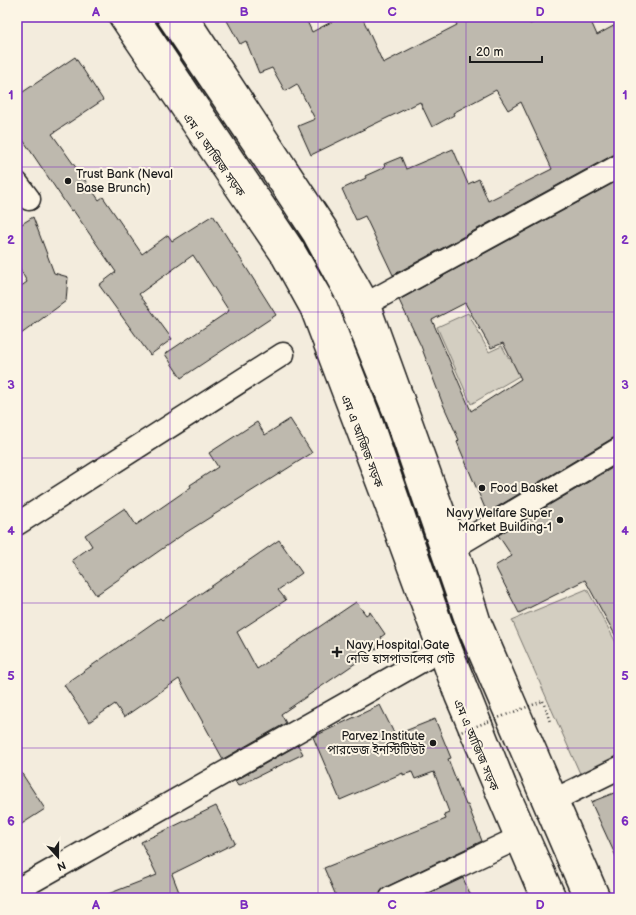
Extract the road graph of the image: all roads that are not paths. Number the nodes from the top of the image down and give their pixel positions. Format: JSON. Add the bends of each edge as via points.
{"nodes":[{"id":1,"x":120,"y":17,"type":"edge"},
{"id":2,"x":138,"y":17,"type":"edge"},
{"id":3,"x":168,"y":17,"type":"edge"},
{"id":4,"x":187,"y":17,"type":"edge"},
{"id":5,"x":619,"y":166,"type":"edge"},
{"id":6,"x":368,"y":303,"type":"junction"},
{"id":7,"x":283,"y":354,"type":"dead end"},
{"id":8,"x":619,"y":449,"type":"edge"},
{"id":9,"x":17,"y":524,"type":"edge"},
{"id":10,"x":456,"y":546,"type":"junction"},
{"id":11,"x":439,"y":651,"type":"junction"},
{"id":12,"x":619,"y":768,"type":"edge"},
{"id":13,"x":556,"y":799,"type":"junction"},
{"id":14,"x":516,"y":839,"type":"junction"},
{"id":15,"x":17,"y":890,"type":"edge"},
{"id":16,"x":391,"y":898,"type":"edge"},
{"id":17,"x":542,"y":898,"type":"edge"},
{"id":18,"x":555,"y":898,"type":"edge"},
{"id":19,"x":586,"y":898,"type":"edge"},
{"id":20,"x":599,"y":898,"type":"edge"}],
"edges":[{"from":1,"to":11,"type":"main road","name":"এম এ আজিজ সড়ক","via":[[281,254],[312,310]]},
{"from":2,"to":18,"type":"main road","via":[[292,247],[326,306],[370,418],[444,632]]},
{"from":3,"to":19,"type":"main road","via":[[314,235],[347,296],[395,414],[468,626]]},
{"from":4,"to":6,"type":"main road","via":[[326,228]]},
{"from":5,"to":6,"type":"main road"},
{"from":6,"to":10,"type":"main road"},
{"from":7,"to":9,"type":"main road"},
{"from":8,"to":10,"type":"main road"},
{"from":10,"to":13,"type":"main road","via":[[479,620]]},
{"from":11,"to":14,"type":"main road","name":"এম এ আজিজ সড়ক"},
{"from":11,"to":15,"type":"main road"},
{"from":12,"to":13,"type":"main road"},
{"from":13,"to":20,"type":"main road"},
{"from":14,"to":16,"type":"main road"},
{"from":14,"to":17,"type":"main road","name":"এম এ আজিজ সড়ক"}]}
